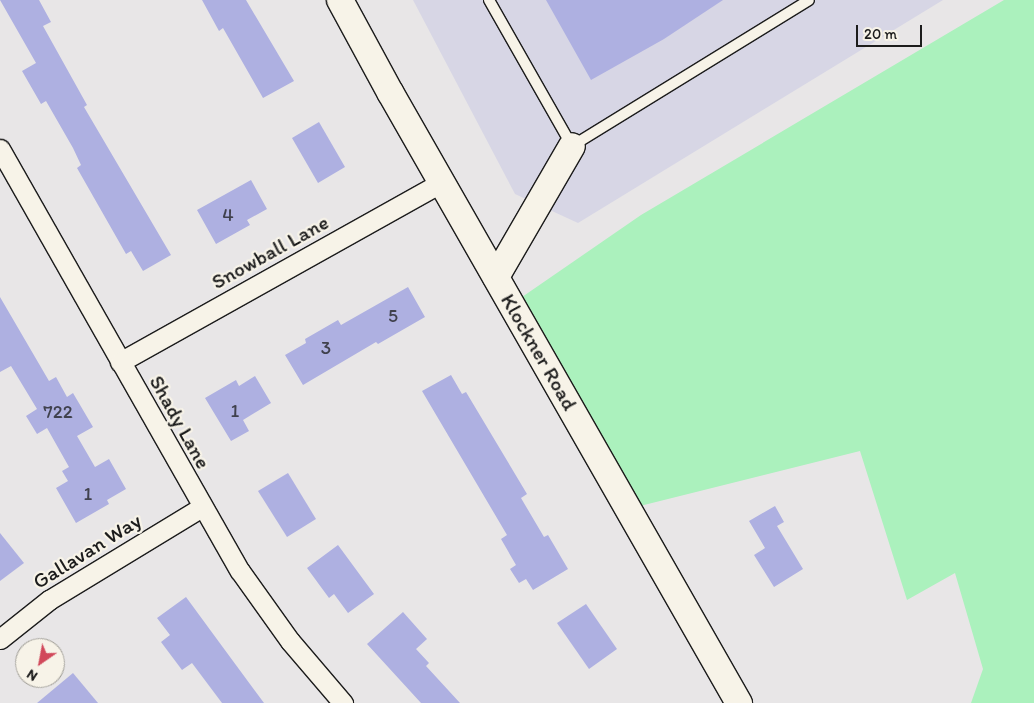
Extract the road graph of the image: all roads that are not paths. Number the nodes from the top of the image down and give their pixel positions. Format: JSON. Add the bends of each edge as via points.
{"nodes":[{"id":1,"x":340,"y":0,"type":"edge"},
{"id":2,"x":489,"y":0,"type":"edge"},
{"id":3,"x":809,"y":0,"type":"edge"},
{"id":4,"x":572,"y":146,"type":"junction"},
{"id":5,"x":0,"y":149,"type":"edge"},
{"id":6,"x":442,"y":182,"type":"junction"},
{"id":7,"x":496,"y":277,"type":"junction"},
{"id":8,"x":120,"y":362,"type":"junction"},
{"id":9,"x":202,"y":507,"type":"junction"},
{"id":10,"x":0,"y":639,"type":"edge"},
{"id":11,"x":343,"y":703,"type":"edge"},
{"id":12,"x":739,"y":703,"type":"edge"}],
"edges":[{"from":1,"to":6,"type":"main road","name":"Klockner Road"},
{"from":2,"to":4,"type":"lane"},
{"from":3,"to":4,"type":"lane"},
{"from":4,"to":7,"type":"main road"},
{"from":5,"to":8,"type":"street","name":"Shady Lane"},
{"from":6,"to":7,"type":"main road","name":"Klockner Road"},
{"from":6,"to":8,"type":"street","name":"Snowball Lane"},
{"from":7,"to":12,"type":"main road","name":"Klockner Road"},
{"from":8,"to":9,"type":"street","name":"Shady Lane"},
{"from":9,"to":10,"type":"street","name":"Gallavan Way","via":[[49,600]]},
{"from":9,"to":11,"type":"street","name":"Shady Lane","via":[[240,571],[290,641]]}]}
